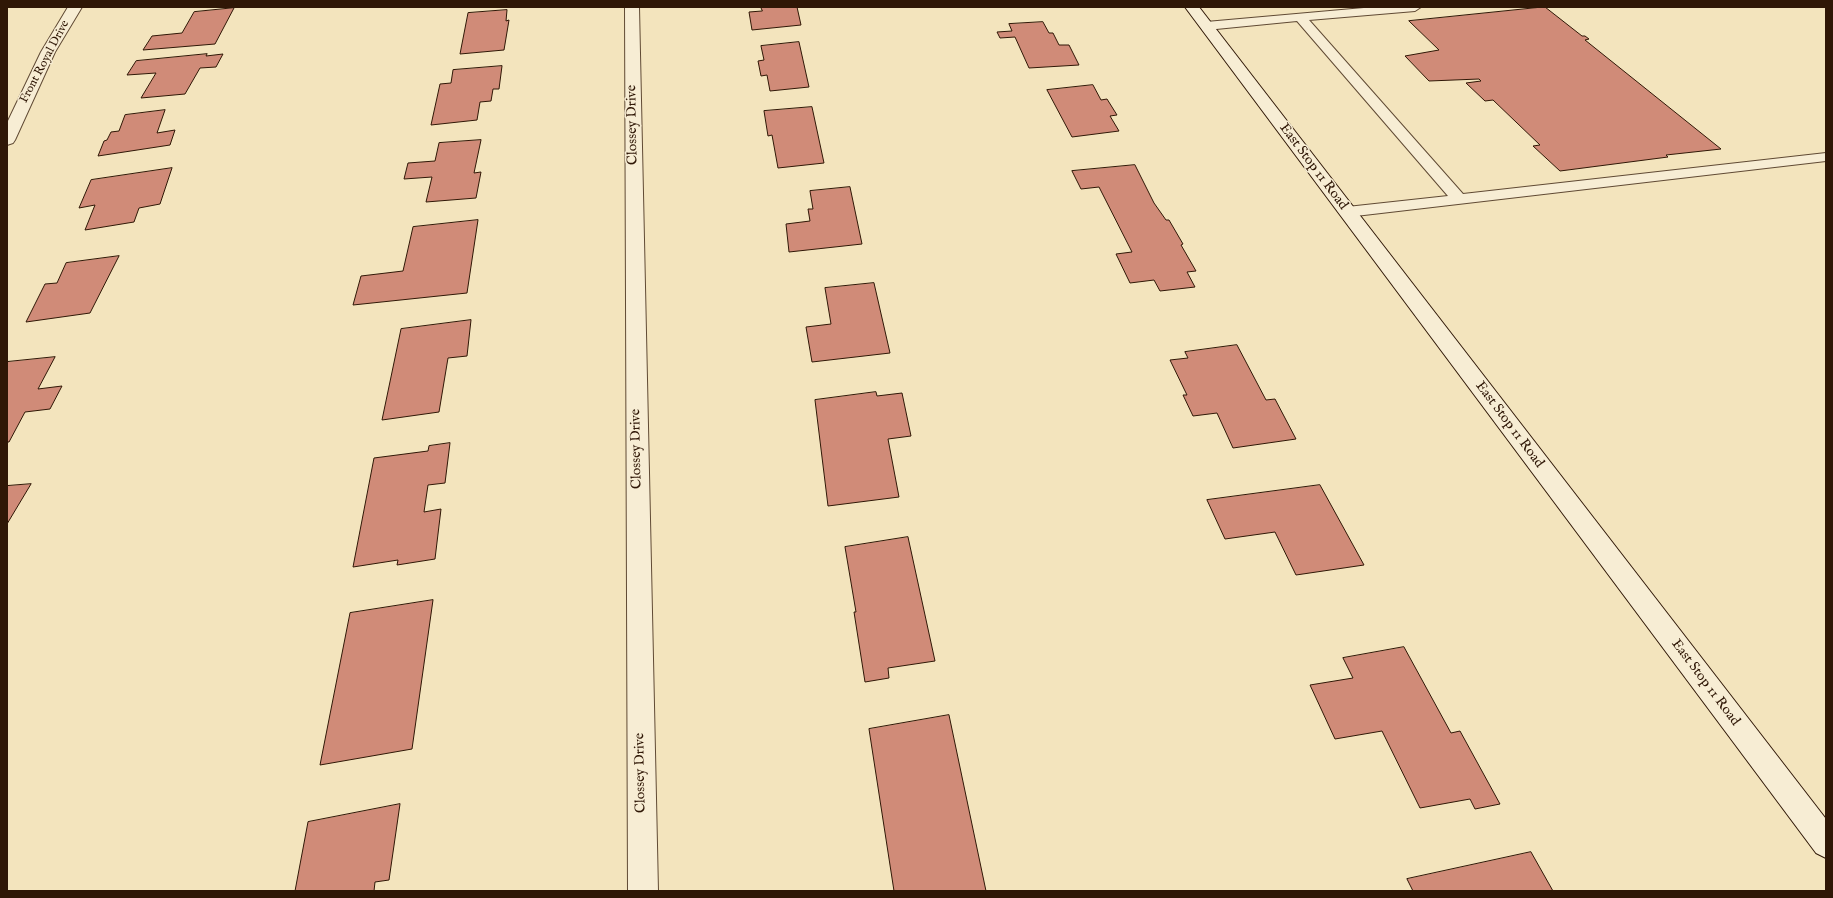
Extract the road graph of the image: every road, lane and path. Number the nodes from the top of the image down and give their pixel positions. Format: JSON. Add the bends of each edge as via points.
{"nodes":[{"id":1,"x":75,"y":7,"type":"edge"},
{"id":2,"x":632,"y":7,"type":"edge"},
{"id":3,"x":1192,"y":7,"type":"edge"},
{"id":4,"x":1415,"y":7,"type":"edge"},
{"id":5,"x":1300,"y":18,"type":"junction"},
{"id":6,"x":1206,"y":26,"type":"junction"},
{"id":7,"x":7,"y":140,"type":"edge"},
{"id":8,"x":1826,"y":156,"type":"edge"},
{"id":9,"x":1459,"y":199,"type":"junction"},
{"id":10,"x":1347,"y":212,"type":"junction"},
{"id":11,"x":1826,"y":843,"type":"edge"},
{"id":12,"x":643,"y":891,"type":"edge"}],
"edges":[{"from":1,"to":7,"type":"street","name":"Front Royal Drive","via":[[48,52]]},
{"from":2,"to":12,"type":"street","name":"Clossey Drive"},
{"from":3,"to":6,"type":"street","name":"East Stop 11 Road"},
{"from":4,"to":5,"type":"lane"},
{"from":5,"to":6,"type":"lane"},
{"from":5,"to":9,"type":"lane"},
{"from":6,"to":10,"type":"street","name":"East Stop 11 Road"},
{"from":8,"to":9,"type":"lane"},
{"from":9,"to":10,"type":"lane"},
{"from":10,"to":11,"type":"street","name":"East Stop 11 Road"}]}
